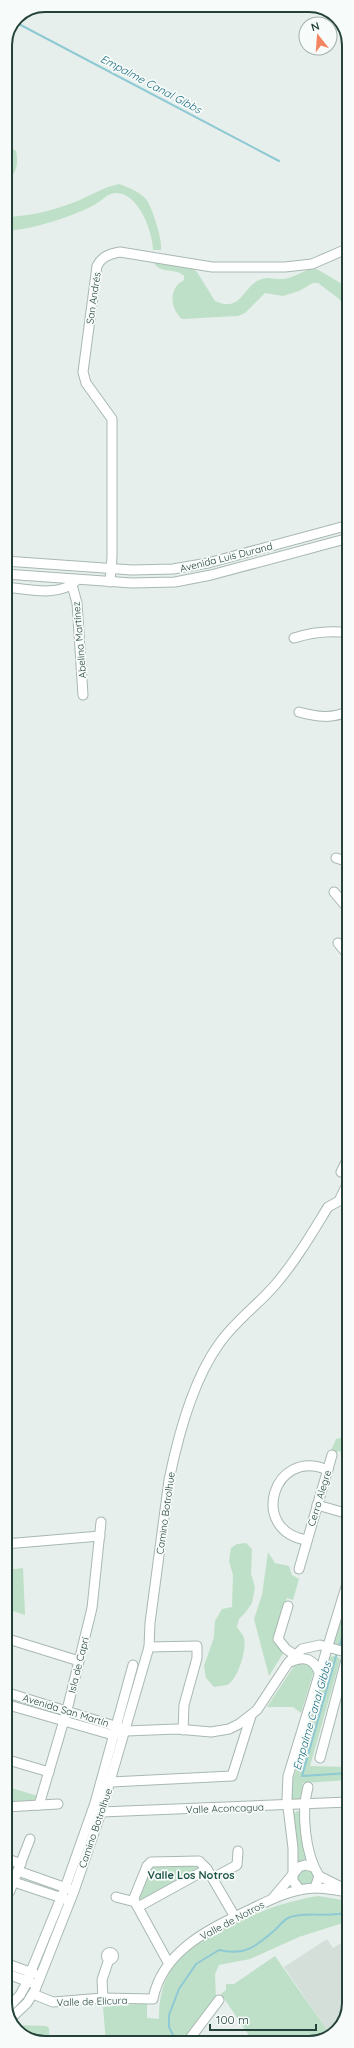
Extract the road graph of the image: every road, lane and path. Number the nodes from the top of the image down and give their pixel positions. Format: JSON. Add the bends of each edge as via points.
{"nodes":[{"id":1,"x":342,"y":251,"type":"edge"},
{"id":2,"x":342,"y":527,"type":"edge"},
{"id":3,"x":342,"y":540,"type":"edge"},
{"id":4,"x":12,"y":561,"type":"edge"},
{"id":5,"x":69,"y":565,"type":"junction"},
{"id":6,"x":112,"y":569,"type":"junction"},
{"id":7,"x":12,"y":575,"type":"edge"},
{"id":8,"x":75,"y":582,"type":"junction"},
{"id":9,"x":110,"y":582,"type":"junction"},
{"id":10,"x":12,"y":588,"type":"edge"},
{"id":11,"x":342,"y":632,"type":"edge"},
{"id":12,"x":294,"y":638,"type":"dead end"},
{"id":13,"x":84,"y":695,"type":"dead end"},
{"id":14,"x":299,"y":712,"type":"dead end"},
{"id":15,"x":342,"y":713,"type":"edge"},
{"id":16,"x":336,"y":858,"type":"dead end"},
{"id":17,"x":342,"y":860,"type":"edge"},
{"id":18,"x":334,"y":892,"type":"dead end"},
{"id":19,"x":342,"y":902,"type":"edge"},
{"id":20,"x":338,"y":943,"type":"dead end"},
{"id":21,"x":342,"y":948,"type":"edge"},
{"id":22,"x":342,"y":1193,"type":"edge"},
{"id":23,"x":332,"y":1455,"type":"dead end"},
{"id":24,"x":328,"y":1470,"type":"junction"},
{"id":25,"x":317,"y":1505,"type":"junction"},
{"id":26,"x":342,"y":1512,"type":"edge"},
{"id":27,"x":101,"y":1522,"type":"dead end"},
{"id":28,"x":100,"y":1536,"type":"junction"},
{"id":29,"x":307,"y":1540,"type":"junction"},
{"id":30,"x":12,"y":1543,"type":"edge"},
{"id":31,"x":299,"y":1569,"type":"dead end"},
{"id":32,"x":342,"y":1604,"type":"edge"},
{"id":33,"x":288,"y":1606,"type":"dead end"},
{"id":34,"x":12,"y":1640,"type":"edge"},
{"id":35,"x":149,"y":1647,"type":"junction"},
{"id":36,"x":331,"y":1647,"type":"junction"},
{"id":37,"x":342,"y":1650,"type":"edge"},
{"id":38,"x":295,"y":1655,"type":"junction"},
{"id":39,"x":78,"y":1662,"type":"junction"},
{"id":40,"x":288,"y":1663,"type":"junction"},
{"id":41,"x":133,"y":1665,"type":"dead end"},
{"id":42,"x":320,"y":1674,"type":"junction"},
{"id":43,"x":342,"y":1674,"type":"edge"},
{"id":44,"x":12,"y":1694,"type":"edge"},
{"id":45,"x":12,"y":1706,"type":"edge"},
{"id":46,"x":67,"y":1710,"type":"junction"},
{"id":47,"x":251,"y":1716,"type":"junction"},
{"id":48,"x":64,"y":1722,"type":"junction"},
{"id":49,"x":117,"y":1725,"type":"junction"},
{"id":50,"x":183,"y":1730,"type":"junction"},
{"id":51,"x":126,"y":1731,"type":"junction"},
{"id":52,"x":113,"y":1735,"type":"junction"},
{"id":53,"x":320,"y":1758,"type":"dead end"},
{"id":54,"x":12,"y":1761,"type":"edge"},
{"id":55,"x":49,"y":1772,"type":"junction"},
{"id":56,"x":111,"y":1782,"type":"junction"},
{"id":57,"x":308,"y":1786,"type":"dead end"},
{"id":58,"x":342,"y":1802,"type":"edge"},
{"id":59,"x":58,"y":1804,"type":"dead end"},
{"id":60,"x":39,"y":1805,"type":"junction"},
{"id":61,"x":304,"y":1805,"type":"junction"},
{"id":62,"x":288,"y":1806,"type":"junction"},
{"id":63,"x":12,"y":1807,"type":"edge"},
{"id":64,"x":101,"y":1812,"type":"junction"},
{"id":65,"x":30,"y":1839,"type":"dead end"},
{"id":66,"x":238,"y":1851,"type":"dead end"},
{"id":67,"x":12,"y":1863,"type":"edge"},
{"id":68,"x":19,"y":1868,"type":"junction"},
{"id":69,"x":314,"y":1868,"type":"junction"},
{"id":70,"x":207,"y":1869,"type":"junction"},
{"id":71,"x":293,"y":1875,"type":"junction"},
{"id":72,"x":320,"y":1876,"type":"junction"},
{"id":73,"x":37,"y":1878,"type":"junction"},
{"id":74,"x":213,"y":1878,"type":"junction"},
{"id":75,"x":14,"y":1882,"type":"junction"},
{"id":76,"x":12,"y":1886,"type":"edge"},
{"id":77,"x":33,"y":1888,"type":"junction"},
{"id":78,"x":65,"y":1888,"type":"junction"},
{"id":79,"x":316,"y":1888,"type":"junction"},
{"id":80,"x":342,"y":1888,"type":"edge"},
{"id":81,"x":300,"y":1890,"type":"junction"},
{"id":82,"x":74,"y":1891,"type":"junction"},
{"id":83,"x":342,"y":1891,"type":"edge"},
{"id":84,"x":61,"y":1897,"type":"junction"},
{"id":85,"x":116,"y":1897,"type":"dead end"},
{"id":86,"x":272,"y":1899,"type":"junction"},
{"id":87,"x":70,"y":1901,"type":"junction"},
{"id":88,"x":136,"y":1905,"type":"junction"},
{"id":89,"x":235,"y":1917,"type":"junction"},
{"id":90,"x":109,"y":1959,"type":"dead end"},
{"id":91,"x":169,"y":1964,"type":"junction"},
{"id":92,"x":12,"y":1967,"type":"edge"},
{"id":93,"x":12,"y":1975,"type":"edge"},
{"id":94,"x":40,"y":1976,"type":"junction"},
{"id":95,"x":29,"y":1977,"type":"junction"},
{"id":96,"x":36,"y":1985,"type":"junction"},
{"id":97,"x":32,"y":1994,"type":"junction"},
{"id":98,"x":103,"y":1998,"type":"junction"},
{"id":99,"x":153,"y":1999,"type":"joint"},
{"id":100,"x":219,"y":2000,"type":"dead end"},
{"id":101,"x":12,"y":2004,"type":"edge"},
{"id":102,"x":14,"y":2014,"type":"edge"},
{"id":103,"x":191,"y":2036,"type":"edge"}],
"edges":[{"from":1,"to":6,"type":"street","name":"San Andrés","via":[[312,264],[285,267],[212,267],[120,252],[108,255],[100,261],[97,266],[83,372],[86,383],[112,419]]},
{"from":2,"to":6,"type":"street","name":"Avenida Luis Durand","via":[[196,566],[150,571]]},
{"from":3,"to":9,"type":"street","name":"Avenida Luis Durand","via":[[199,578],[163,583]]},
{"from":4,"to":5,"type":"street","name":"Avenida Luis Durand"},
{"from":5,"to":6,"type":"street","name":"Avenida Luis Durand"},
{"from":5,"to":8,"type":"street","name":"Abelina Martínez","via":[[77,570]]},
{"from":6,"to":9,"type":"street","name":"San Andrés"},
{"from":7,"to":8,"type":"street","name":"Avenida Luis Durand"},
{"from":8,"to":9,"type":"street","name":"Avenida Luis Durand"},
{"from":8,"to":10,"type":"street","via":[[64,589],[54,591]]},
{"from":8,"to":13,"type":"street","name":"Abelina Martínez"},
{"from":11,"to":12,"type":"street","via":[[311,633]]},
{"from":14,"to":15,"type":"street","via":[[322,717]]},
{"from":16,"to":17,"type":"street"},
{"from":18,"to":19,"type":"street"},
{"from":20,"to":21,"type":"street"},
{"from":22,"to":35,"type":"street","name":"Camino Botrolhue","via":[[338,1201],[328,1207],[276,1284],[240,1317],[218,1344],[202,1375],[173,1460],[169,1480]]},
{"from":23,"to":24,"type":"street","name":"Cerro Alegre"},
{"from":24,"to":25,"type":"street","name":"Cerro Alegre"},
{"from":24,"to":29,"type":"street","via":[[316,1466],[298,1468],[282,1477],[274,1493],[273,1511],[278,1522],[290,1535]]},
{"from":25,"to":26,"type":"street"},
{"from":25,"to":29,"type":"street","name":"Cerro Alegre"},
{"from":27,"to":28,"type":"street","name":"Isla de Capri"},
{"from":28,"to":30,"type":"street"},
{"from":28,"to":39,"type":"street","name":"Isla de Capri","via":[[92,1608]]},
{"from":29,"to":31,"type":"street","name":"Cerro Alegre"},
{"from":32,"to":36,"type":"street"},
{"from":33,"to":38,"type":"street","via":[[278,1639]]},
{"from":34,"to":39,"type":"street"},
{"from":35,"to":50,"type":"street","via":[[197,1646],[197,1658],[184,1705]]},
{"from":35,"to":51,"type":"street","name":"Camino Botrolhue"},
{"from":36,"to":37,"type":"street","name":"Avenida San Martín"},
{"from":36,"to":38,"type":"street","name":"Avenida San Martín","via":[[311,1646]]},
{"from":36,"to":42,"type":"street"},
{"from":38,"to":40,"type":"street","name":"Avenida San Martín"},
{"from":39,"to":46,"type":"street","name":"Isla de Capri"},
{"from":40,"to":42,"type":"street","via":[[301,1658],[309,1659],[315,1663]]},
{"from":40,"to":47,"type":"street","name":"Avenida San Martín"},
{"from":41,"to":49,"type":"street","name":"Camino Botrolhue"},
{"from":42,"to":62,"type":"street","via":[[290,1767],[287,1784]]},
{"from":43,"to":53,"type":"street"},
{"from":44,"to":46,"type":"street","name":"Avenida San Martín"},
{"from":45,"to":48,"type":"street","name":"Avenida San Martín"},
{"from":46,"to":48,"type":"street","name":"Isla de Capri"},
{"from":46,"to":49,"type":"street","name":"Avenida San Martín"},
{"from":47,"to":50,"type":"street","name":"Avenida San Martín","via":[[219,1732]]},
{"from":47,"to":56,"type":"street","via":[[232,1776]]},
{"from":48,"to":52,"type":"street","name":"Avenida San Martín"},
{"from":48,"to":55,"type":"street","name":"Isla de Capri"},
{"from":49,"to":51,"type":"street","name":"Avenida San Martín"},
{"from":49,"to":52,"type":"street","name":"Camino Botrolhue"},
{"from":50,"to":51,"type":"street","name":"Avenida San Martín"},
{"from":51,"to":52,"type":"street","name":"Avenida San Martín"},
{"from":51,"to":56,"type":"street","name":"Camino Botrolhue"},
{"from":52,"to":78,"type":"street","name":"Camino Botrolhue","via":[[95,1803]]},
{"from":54,"to":55,"type":"street"},
{"from":55,"to":60,"type":"street","name":"Isla de Capri"},
{"from":56,"to":64,"type":"street","name":"Camino Botrolhue"},
{"from":57,"to":61,"type":"street"},
{"from":58,"to":61,"type":"street","name":"Valle Aconcagua"},
{"from":59,"to":60,"type":"street"},
{"from":60,"to":63,"type":"street"},
{"from":61,"to":62,"type":"street","name":"Valle Aconcagua"},
{"from":61,"to":69,"type":"street"},
{"from":62,"to":64,"type":"street","name":"Valle Aconcagua"},
{"from":62,"to":71,"type":"street"},
{"from":64,"to":82,"type":"street","name":"Camino Botrolhue"},
{"from":65,"to":68,"type":"street"},
{"from":66,"to":74,"type":"street","via":[[238,1865]]},
{"from":67,"to":68,"type":"street"},
{"from":68,"to":73,"type":"street"},
{"from":68,"to":75,"type":"street"},
{"from":69,"to":71,"type":"street","via":[[308,1865],[301,1866]]},
{"from":69,"to":72,"type":"street"},
{"from":70,"to":74,"type":"street"},
{"from":70,"to":88,"type":"street"},
{"from":70,"to":88,"type":"street","via":[[199,1861],[151,1862],[134,1898]]},
{"from":71,"to":81,"type":"street","via":[[294,1884]]},
{"from":71,"to":86,"type":"street","name":"Valle de Notros"},
{"from":72,"to":79,"type":"street"},
{"from":72,"to":80,"type":"street","name":"Valle de Notros"},
{"from":73,"to":77,"type":"street"},
{"from":73,"to":78,"type":"street"},
{"from":74,"to":89,"type":"street"},
{"from":75,"to":76,"type":"street"},
{"from":75,"to":77,"type":"street"},
{"from":77,"to":84,"type":"street"},
{"from":78,"to":82,"type":"street"},
{"from":78,"to":84,"type":"street","name":"Camino Botrolhue"},
{"from":79,"to":81,"type":"street","name":"Valle de Notros"},
{"from":79,"to":83,"type":"street","name":"Valle de Notros"},
{"from":81,"to":86,"type":"street","name":"Valle de Notros"},
{"from":82,"to":87,"type":"street","name":"Camino Botrolhue"},
{"from":84,"to":87,"type":"street"},
{"from":84,"to":95,"type":"street","name":"Camino Botrolhue"},
{"from":85,"to":88,"type":"street"},
{"from":86,"to":89,"type":"street","name":"Valle de Notros"},
{"from":87,"to":94,"type":"street","name":"Camino Botrolhue"},
{"from":88,"to":91,"type":"street"},
{"from":89,"to":91,"type":"street","name":"Valle de Notros","via":[[198,1937]]},
{"from":90,"to":98,"type":"street","via":[[102,1980]]},
{"from":91,"to":99,"type":"street","name":"Valle de Notros","via":[[159,1980]]},
{"from":92,"to":95,"type":"street"},
{"from":93,"to":95,"type":"street"},
{"from":94,"to":95,"type":"street"},
{"from":94,"to":96,"type":"street","name":"Camino Botrolhue"},
{"from":95,"to":96,"type":"street"},
{"from":95,"to":101,"type":"street","name":"Camino Botrolhue","via":[[20,1995]]},
{"from":96,"to":97,"type":"street","name":"Camino Botrolhue"},
{"from":97,"to":98,"type":"street","name":"Valle de Elicura","via":[[53,2002]]},
{"from":97,"to":102,"type":"street","name":"Camino Botrolhue"},
{"from":98,"to":99,"type":"street","name":"Valle de Elicura"},
{"from":100,"to":103,"type":"street"}]}
